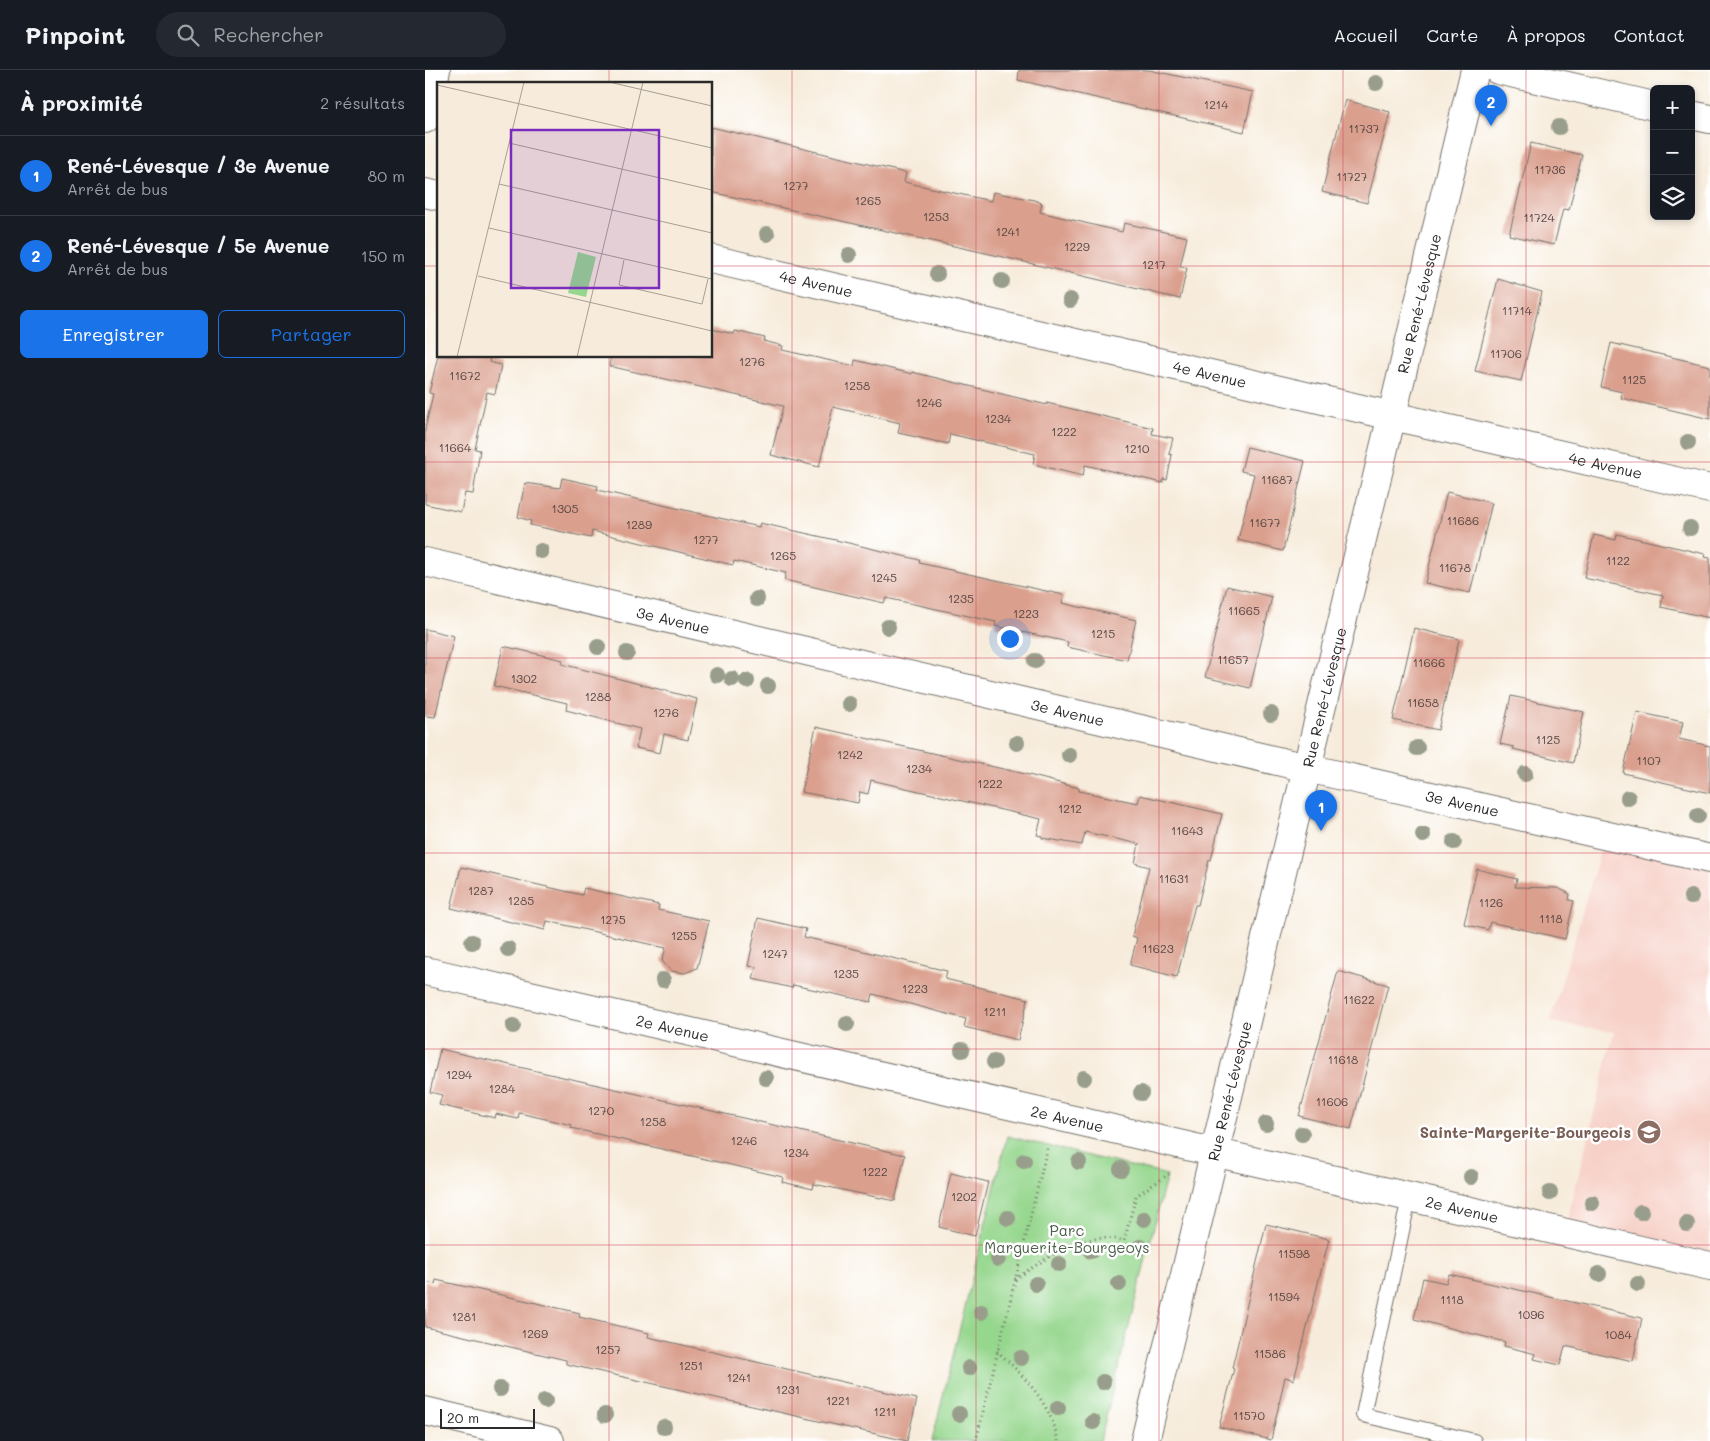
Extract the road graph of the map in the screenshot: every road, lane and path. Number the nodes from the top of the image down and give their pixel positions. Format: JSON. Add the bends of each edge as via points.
{"nodes":[{"id":1,"x":437,"y":70,"type":"edge"},
{"id":2,"x":1475,"y":70,"type":"edge"},
{"id":3,"x":1498,"y":70,"type":"edge"},
{"id":4,"x":1650,"y":105,"type":"edge"},
{"id":5,"x":1695,"y":116,"type":"edge"},
{"id":6,"x":425,"y":119,"type":"edge"},
{"id":7,"x":1710,"y":120,"type":"edge"},
{"id":8,"x":713,"y":258,"type":"edge"},
{"id":9,"x":1390,"y":416,"type":"junction"},
{"id":10,"x":1710,"y":488,"type":"edge"},
{"id":11,"x":425,"y":562,"type":"edge"},
{"id":12,"x":1307,"y":768,"type":"junction"},
{"id":13,"x":1710,"y":859,"type":"edge"},
{"id":14,"x":425,"y":971,"type":"edge"},
{"id":15,"x":1055,"y":1116,"type":"junction"},
{"id":16,"x":1213,"y":1153,"type":"junction"},
{"id":17,"x":1409,"y":1198,"type":"junction"},
{"id":18,"x":1710,"y":1266,"type":"edge"},
{"id":19,"x":1015,"y":1280,"type":"junction"},
{"id":20,"x":997,"y":1351,"type":"junction"},
{"id":21,"x":425,"y":1411,"type":"edge"},
{"id":22,"x":550,"y":1441,"type":"edge"},
{"id":23,"x":976,"y":1441,"type":"edge"},
{"id":24,"x":1059,"y":1441,"type":"edge"},
{"id":25,"x":1145,"y":1441,"type":"edge"},
{"id":26,"x":1474,"y":1441,"type":"edge"}],
"edges":[{"from":1,"to":6,"type":"street"},
{"from":2,"to":9,"type":"street","name":"Rue René-Lévesque"},
{"from":3,"to":4,"type":"street"},
{"from":5,"to":7,"type":"street"},
{"from":8,"to":9,"type":"street","name":"4e Avenue"},
{"from":9,"to":10,"type":"street","name":"4e Avenue"},
{"from":9,"to":12,"type":"street","name":"Rue René-Lévesque"},
{"from":11,"to":12,"type":"street","name":"3e Avenue"},
{"from":12,"to":13,"type":"street","name":"3e Avenue"},
{"from":12,"to":16,"type":"street","name":"Rue René-Lévesque"},
{"from":14,"to":15,"type":"street","name":"2e Avenue"},
{"from":15,"to":16,"type":"street","name":"2e Avenue"},
{"from":15,"to":19,"type":"path"},
{"from":16,"to":17,"type":"street","name":"2e Avenue"},
{"from":16,"to":19,"type":"path","via":[[1167,1175],[1136,1196],[1124,1241],[1089,1239],[1062,1249]]},
{"from":16,"to":25,"type":"street","name":"Rue René-Lévesque"},
{"from":17,"to":18,"type":"street","name":"2e Avenue"},
{"from":17,"to":26,"type":"lane","via":[[1363,1415]]},
{"from":19,"to":20,"type":"path"},
{"from":20,"to":23,"type":"path"},
{"from":20,"to":24,"type":"path","via":[[1026,1378],[1044,1402]]},
{"from":21,"to":22,"type":"street"}]}
